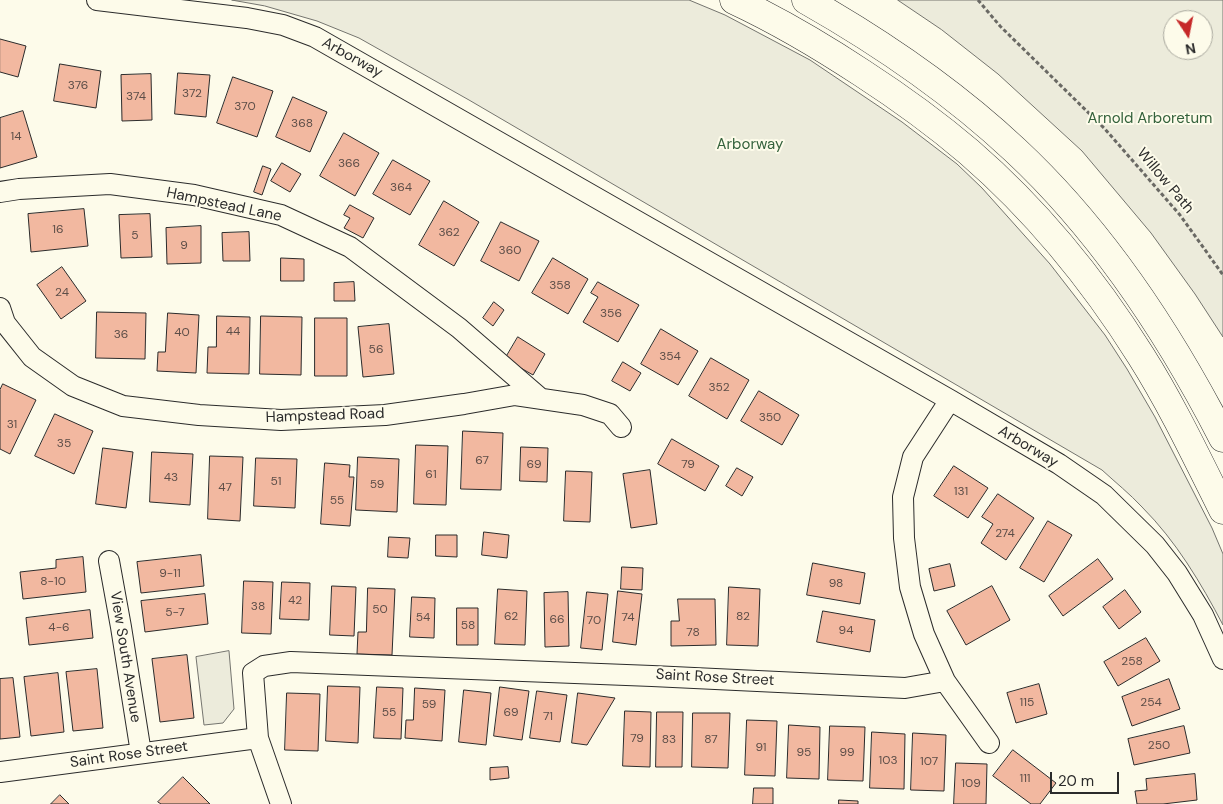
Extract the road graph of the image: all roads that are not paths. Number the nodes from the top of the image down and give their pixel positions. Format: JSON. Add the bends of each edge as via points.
{"nodes":[{"id":1,"x":97,"y":0,"type":"edge"},
{"id":2,"x":734,"y":0,"type":"edge"},
{"id":3,"x":806,"y":0,"type":"edge"},
{"id":4,"x":0,"y":192,"type":"edge"},
{"id":5,"x":0,"y":308,"type":"edge"},
{"id":6,"x":540,"y":398,"type":"junction"},
{"id":7,"x":950,"y":400,"type":"junction"},
{"id":8,"x":621,"y":427,"type":"dead end"},
{"id":9,"x":1223,"y":438,"type":"edge"},
{"id":10,"x":1223,"y":510,"type":"edge"},
{"id":11,"x":109,"y":561,"type":"dead end"},
{"id":12,"x":1223,"y":659,"type":"edge"},
{"id":13,"x":945,"y":681,"type":"junction"},
{"id":14,"x":258,"y":738,"type":"junction"},
{"id":15,"x":989,"y":743,"type":"dead end"},
{"id":16,"x":140,"y":753,"type":"junction"},
{"id":17,"x":0,"y":772,"type":"edge"},
{"id":18,"x":281,"y":804,"type":"edge"}],
"edges":[{"from":1,"to":7,"type":"street","name":"Arborway","via":[[247,18],[315,38]]},
{"from":2,"to":10,"type":"highway","via":[[830,52],[903,101],[968,151],[1029,210],[1078,268],[1140,355]]},
{"from":3,"to":9,"type":"highway","via":[[942,88],[1038,172],[1101,246],[1159,324]]},
{"from":4,"to":6,"type":"street","name":"Hampstead Lane","via":[[110,184],[194,195],[281,215],[350,247],[459,328]]},
{"from":5,"to":6,"type":"street","name":"Hampstead Road","via":[[5,323],[32,357],[73,386],[123,406],[281,420],[385,415],[514,395]]},
{"from":6,"to":8,"type":"street","name":"Hampstead Road","via":[[583,405],[610,414]]},
{"from":7,"to":12,"type":"street","name":"Arborway","via":[[1059,464],[1104,495],[1131,520],[1182,581],[1203,615]]},
{"from":7,"to":13,"type":"street","via":[[913,457],[903,498],[910,587],[924,634]]},
{"from":11,"to":16,"type":"street","name":"View South Avenue"},
{"from":13,"to":14,"type":"street","name":"Saint Rose Street","via":[[905,688],[291,662],[264,666],[253,673]]},
{"from":13,"to":15,"type":"street"},
{"from":14,"to":16,"type":"street","name":"Saint Rose Street"},
{"from":14,"to":18,"type":"street","name":"Saint Rose Street"},
{"from":16,"to":17,"type":"street","name":"Saint Rose Street"}]}
